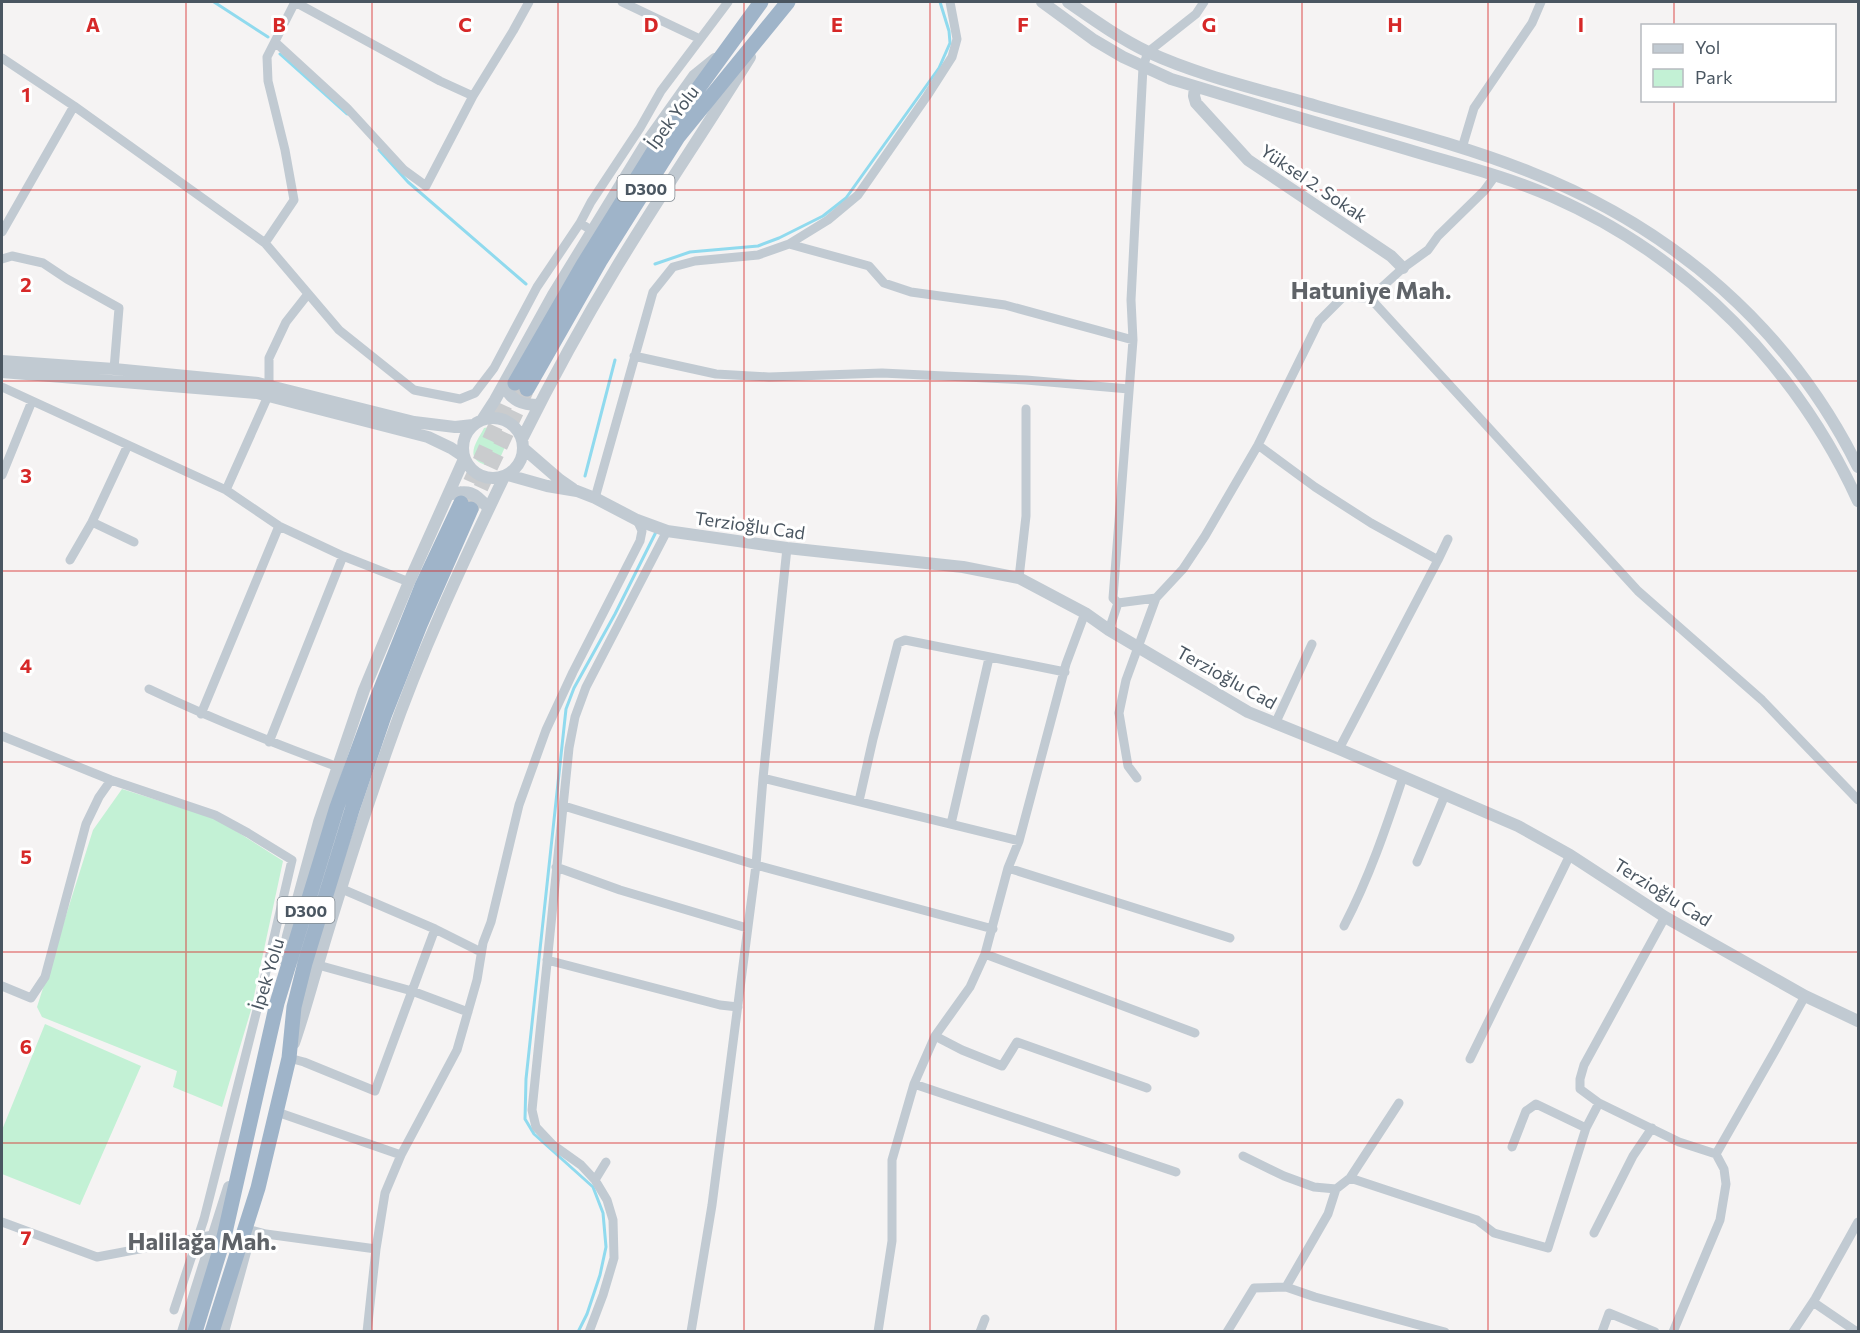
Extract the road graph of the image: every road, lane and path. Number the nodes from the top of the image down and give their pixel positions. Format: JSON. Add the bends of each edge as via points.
{"nodes":[{"id":1,"x":295,"y":2,"type":"edge"},
{"id":2,"x":529,"y":2,"type":"edge"},
{"id":3,"x":622,"y":2,"type":"edge"},
{"id":4,"x":728,"y":2,"type":"edge"},
{"id":5,"x":761,"y":2,"type":"edge"},
{"id":6,"x":788,"y":2,"type":"edge"},
{"id":7,"x":950,"y":2,"type":"edge"},
{"id":8,"x":1042,"y":2,"type":"edge"},
{"id":9,"x":1068,"y":2,"type":"edge"},
{"id":10,"x":1204,"y":2,"type":"edge"},
{"id":11,"x":1541,"y":2,"type":"edge"},
{"id":12,"x":770,"y":24,"type":"junction"},
{"id":13,"x":700,"y":39,"type":"junction"},
{"id":14,"x":275,"y":42,"type":"junction"},
{"id":15,"x":725,"y":51,"type":"junction"},
{"id":16,"x":1148,"y":52,"type":"junction"},
{"id":17,"x":2,"y":58,"type":"edge"},
{"id":18,"x":1143,"y":67,"type":"junction"},
{"id":19,"x":1195,"y":87,"type":"junction"},
{"id":20,"x":473,"y":96,"type":"junction"},
{"id":21,"x":74,"y":106,"type":"junction"},
{"id":22,"x":1462,"y":148,"type":"junction"},
{"id":23,"x":1495,"y":176,"type":"junction"},
{"id":24,"x":580,"y":223,"type":"junction"},
{"id":25,"x":591,"y":230,"type":"junction"},
{"id":26,"x":2,"y":232,"type":"edge"},
{"id":27,"x":265,"y":243,"type":"junction"},
{"id":28,"x":789,"y":244,"type":"junction"},
{"id":29,"x":2,"y":259,"type":"edge"},
{"id":30,"x":1402,"y":268,"type":"junction"},
{"id":31,"x":308,"y":294,"type":"junction"},
{"id":32,"x":1370,"y":298,"type":"junction"},
{"id":33,"x":1133,"y":340,"type":"junction"},
{"id":34,"x":634,"y":356,"type":"junction"},
{"id":35,"x":2,"y":362,"type":"edge"},
{"id":36,"x":114,"y":369,"type":"junction"},
{"id":37,"x":2,"y":372,"type":"edge"},
{"id":38,"x":515,"y":385,"type":"junction"},
{"id":39,"x":2,"y":387,"type":"edge"},
{"id":40,"x":1129,"y":389,"type":"junction"},
{"id":41,"x":268,"y":390,"type":"junction"},
{"id":42,"x":32,"y":401,"type":"junction"},
{"id":43,"x":539,"y":405,"type":"junction"},
{"id":44,"x":1026,"y":409,"type":"dead end"},
{"id":45,"x":478,"y":422,"type":"junction"},
{"id":46,"x":523,"y":444,"type":"junction"},
{"id":47,"x":128,"y":445,"type":"junction"},
{"id":48,"x":1258,"y":445,"type":"junction"},
{"id":49,"x":464,"y":458,"type":"junction"},
{"id":50,"x":1858,"y":467,"type":"edge"},
{"id":51,"x":2,"y":475,"type":"edge"},
{"id":52,"x":506,"y":476,"type":"junction"},
{"id":53,"x":226,"y":490,"type":"junction"},
{"id":54,"x":577,"y":491,"type":"junction"},
{"id":55,"x":595,"y":498,"type":"junction"},
{"id":56,"x":1858,"y":501,"type":"edge"},
{"id":57,"x":460,"y":502,"type":"junction"},
{"id":58,"x":488,"y":508,"type":"junction"},
{"id":59,"x":637,"y":520,"type":"junction"},
{"id":60,"x":92,"y":522,"type":"junction"},
{"id":61,"x":279,"y":526,"type":"junction"},
{"id":62,"x":667,"y":531,"type":"junction"},
{"id":63,"x":1448,"y":539,"type":"dead end"},
{"id":64,"x":134,"y":542,"type":"dead end"},
{"id":65,"x":786,"y":548,"type":"junction"},
{"id":66,"x":343,"y":556,"type":"junction"},
{"id":67,"x":70,"y":560,"type":"dead end"},
{"id":68,"x":1438,"y":560,"type":"junction"},
{"id":69,"x":1019,"y":578,"type":"junction"},
{"id":70,"x":409,"y":582,"type":"junction"},
{"id":71,"x":1156,"y":598,"type":"junction"},
{"id":72,"x":1118,"y":603,"type":"junction"},
{"id":73,"x":1085,"y":613,"type":"junction"},
{"id":74,"x":1109,"y":630,"type":"junction"},
{"id":75,"x":1311,"y":644,"type":"dead end"},
{"id":76,"x":1138,"y":647,"type":"junction"},
{"id":77,"x":990,"y":658,"type":"junction"},
{"id":78,"x":1065,"y":672,"type":"junction"},
{"id":79,"x":149,"y":689,"type":"dead end"},
{"id":80,"x":201,"y":714,"type":"junction"},
{"id":81,"x":1275,"y":724,"type":"junction"},
{"id":82,"x":2,"y":736,"type":"edge"},
{"id":83,"x":269,"y":742,"type":"junction"},
{"id":84,"x":1339,"y":749,"type":"junction"},
{"id":85,"x":338,"y":767,"type":"junction"},
{"id":86,"x":1403,"y":777,"type":"junction"},
{"id":87,"x":763,"y":778,"type":"junction"},
{"id":88,"x":1137,"y":778,"type":"dead end"},
{"id":89,"x":111,"y":780,"type":"junction"},
{"id":90,"x":1445,"y":795,"type":"junction"},
{"id":91,"x":1858,"y":800,"type":"edge"},
{"id":92,"x":859,"y":801,"type":"junction"},
{"id":93,"x":564,"y":806,"type":"junction"},
{"id":94,"x":951,"y":824,"type":"junction"},
{"id":95,"x":1019,"y":841,"type":"junction"},
{"id":96,"x":1570,"y":855,"type":"junction"},
{"id":97,"x":1417,"y":862,"type":"dead end"},
{"id":98,"x":756,"y":865,"type":"junction"},
{"id":99,"x":556,"y":867,"type":"junction"},
{"id":100,"x":1008,"y":868,"type":"junction"},
{"id":101,"x":342,"y":889,"type":"junction"},
{"id":102,"x":1665,"y":916,"type":"junction"},
{"id":103,"x":1344,"y":926,"type":"dead end"},
{"id":104,"x":747,"y":928,"type":"junction"},
{"id":105,"x":435,"y":929,"type":"junction"},
{"id":106,"x":993,"y":929,"type":"junction"},
{"id":107,"x":1230,"y":938,"type":"dead end"},
{"id":108,"x":481,"y":952,"type":"junction"},
{"id":109,"x":984,"y":954,"type":"junction"},
{"id":110,"x":547,"y":960,"type":"junction"},
{"id":111,"x":318,"y":965,"type":"junction"},
{"id":112,"x":2,"y":986,"type":"edge"},
{"id":113,"x":412,"y":991,"type":"junction"},
{"id":114,"x":1805,"y":996,"type":"junction"},
{"id":115,"x":277,"y":1003,"type":"junction"},
{"id":116,"x":738,"y":1007,"type":"junction"},
{"id":117,"x":468,"y":1012,"type":"junction"},
{"id":118,"x":1858,"y":1021,"type":"edge"},
{"id":119,"x":1195,"y":1033,"type":"dead end"},
{"id":120,"x":935,"y":1036,"type":"junction"},
{"id":121,"x":289,"y":1058,"type":"junction"},
{"id":122,"x":1470,"y":1059,"type":"dead end"},
{"id":123,"x":914,"y":1084,"type":"junction"},
{"id":124,"x":1147,"y":1088,"type":"dead end"},
{"id":125,"x":1399,"y":1103,"type":"dead end"},
{"id":126,"x":1599,"y":1103,"type":"junction"},
{"id":127,"x":277,"y":1112,"type":"junction"},
{"id":128,"x":1586,"y":1128,"type":"junction"},
{"id":129,"x":1652,"y":1128,"type":"junction"},
{"id":130,"x":244,"y":1143,"type":"junction"},
{"id":131,"x":1512,"y":1147,"type":"dead end"},
{"id":132,"x":1716,"y":1154,"type":"junction"},
{"id":133,"x":401,"y":1155,"type":"junction"},
{"id":134,"x":1243,"y":1156,"type":"dead end"},
{"id":135,"x":606,"y":1162,"type":"dead end"},
{"id":136,"x":1176,"y":1172,"type":"dead end"},
{"id":137,"x":1350,"y":1178,"type":"junction"},
{"id":138,"x":595,"y":1180,"type":"junction"},
{"id":139,"x":258,"y":1188,"type":"junction"},
{"id":140,"x":1336,"y":1189,"type":"junction"},
{"id":141,"x":2,"y":1222,"type":"edge"},
{"id":142,"x":1858,"y":1222,"type":"edge"},
{"id":143,"x":250,"y":1230,"type":"junction"},
{"id":144,"x":1594,"y":1233,"type":"dead end"},
{"id":145,"x":213,"y":1235,"type":"junction"},
{"id":146,"x":198,"y":1238,"type":"junction"},
{"id":147,"x":1854,"y":1238,"type":"edge"},
{"id":148,"x":376,"y":1249,"type":"junction"},
{"id":149,"x":1286,"y":1287,"type":"junction"},
{"id":150,"x":1813,"y":1302,"type":"junction"},
{"id":151,"x":174,"y":1310,"type":"dead end"},
{"id":152,"x":985,"y":1319,"type":"dead end"},
{"id":153,"x":589,"y":1331,"type":"edge"},
{"id":154,"x":183,"y":1332,"type":"edge"},
{"id":155,"x":195,"y":1332,"type":"edge"},
{"id":156,"x":212,"y":1332,"type":"edge"},
{"id":157,"x":223,"y":1332,"type":"edge"},
{"id":158,"x":367,"y":1332,"type":"edge"},
{"id":159,"x":691,"y":1332,"type":"edge"},
{"id":160,"x":878,"y":1332,"type":"edge"},
{"id":161,"x":980,"y":1332,"type":"edge"},
{"id":162,"x":1227,"y":1332,"type":"edge"},
{"id":163,"x":1446,"y":1332,"type":"edge"},
{"id":164,"x":1602,"y":1332,"type":"edge"},
{"id":165,"x":1655,"y":1332,"type":"edge"},
{"id":166,"x":1673,"y":1332,"type":"edge"},
{"id":167,"x":1792,"y":1332,"type":"edge"},
{"id":168,"x":1857,"y":1332,"type":"edge"}],
"edges":[{"from":1,"to":14,"type":"street"},
{"from":1,"to":20,"type":"street"},
{"from":2,"to":20,"type":"street"},
{"from":3,"to":13,"type":"street"},
{"from":4,"to":13,"type":"street"},
{"from":5,"to":15,"type":"highway","name":"İpek Yolu","number":"D300"},
{"from":6,"to":12,"type":"highway","name":"İpek Yolu","number":"D300"},
{"from":7,"to":28,"type":"street","via":[[957,39],[952,57],[927,96],[858,195],[828,220]]},
{"from":8,"to":18,"type":"street","via":[[1095,40]]},
{"from":9,"to":16,"type":"street"},
{"from":10,"to":16,"type":"street","via":[[1196,14]]},
{"from":11,"to":22,"type":"street","via":[[1533,23],[1474,108]]},
{"from":12,"to":38,"type":"highway","name":"İpek Yolu","number":"D300","via":[[678,137]]},
{"from":12,"to":43,"type":"street","via":[[617,266]]},
{"from":13,"to":24,"type":"street","via":[[661,91]]},
{"from":14,"to":20,"type":"street","via":[[347,108],[404,170],[426,186]]},
{"from":14,"to":27,"type":"street","via":[[267,57],[268,81],[294,200]]},
{"from":15,"to":25,"type":"street","via":[[694,76]]},
{"from":15,"to":38,"type":"highway","name":"İpek Yolu","number":"D300","via":[[654,150]]},
{"from":16,"to":18,"type":"street"},
{"from":16,"to":22,"type":"street","via":[[1199,71]]},
{"from":17,"to":21,"type":"street"},
{"from":18,"to":19,"type":"street"},
{"from":18,"to":33,"type":"street","via":[[1131,300]]},
{"from":19,"to":23,"type":"street"},
{"from":19,"to":30,"type":"street","name":"Yüksel 2. Sokak","via":[[1196,103],[1248,160],[1391,256]]},
{"from":21,"to":26,"type":"street"},
{"from":21,"to":27,"type":"street"},
{"from":22,"to":50,"type":"street","via":[[1528,171],[1597,202],[1644,229],[1705,273],[1767,331],[1795,364]]},
{"from":23,"to":30,"type":"street","via":[[1428,250]]},
{"from":23,"to":56,"type":"street","via":[[1553,197],[1599,220],[1662,259],[1721,308],[1805,406]]},
{"from":24,"to":25,"type":"street"},
{"from":24,"to":31,"type":"street","via":[[537,287],[494,368],[475,393],[460,399],[414,390],[339,330]]},
{"from":25,"to":38,"type":"street","via":[[553,295]]},
{"from":27,"to":31,"type":"street"},
{"from":28,"to":33,"type":"street","via":[[869,266],[884,283],[911,292],[1005,305]]},
{"from":28,"to":34,"type":"street","via":[[758,255],[672,267],[653,292]]},
{"from":29,"to":36,"type":"street","via":[[12,256],[43,263],[119,308]]},
{"from":30,"to":32,"type":"street"},
{"from":31,"to":41,"type":"street","via":[[286,322],[269,358]]},
{"from":32,"to":48,"type":"street","via":[[1343,297],[1319,321]]},
{"from":32,"to":91,"type":"street","via":[[1638,591],[1762,700]]},
{"from":33,"to":40,"type":"street"},
{"from":34,"to":40,"type":"street","via":[[716,374],[769,377],[882,373]]},
{"from":34,"to":55,"type":"street"},
{"from":35,"to":36,"type":"street"},
{"from":36,"to":41,"type":"street"},
{"from":37,"to":41,"type":"street","via":[[257,393]]},
{"from":38,"to":43,"type":"street","via":[[507,392],[516,401]]},
{"from":38,"to":45,"type":"street"},
{"from":39,"to":42,"type":"street"},
{"from":40,"to":72,"type":"street","via":[[1113,598]]},
{"from":41,"to":45,"type":"street","via":[[414,422],[455,427]]},
{"from":41,"to":49,"type":"street","via":[[428,437]]},
{"from":41,"to":53,"type":"street"},
{"from":42,"to":47,"type":"street"},
{"from":42,"to":51,"type":"street"},
{"from":43,"to":46,"type":"street"},
{"from":44,"to":69,"type":"street","via":[[1026,516]]},
{"from":45,"to":46,"type":"street","via":[[492,418],[510,423],[518,430]]},
{"from":45,"to":49,"type":"street","via":[[464,439]]},
{"from":46,"to":52,"type":"street","via":[[519,464]]},
{"from":46,"to":54,"type":"street","name":"Terzioğlu Cad"},
{"from":47,"to":53,"type":"street"},
{"from":47,"to":60,"type":"street"},
{"from":48,"to":68,"type":"street","via":[[1371,523]]},
{"from":48,"to":71,"type":"street","via":[[1205,536],[1183,569]]},
{"from":49,"to":52,"type":"street","via":[[476,474]]},
{"from":49,"to":57,"type":"street"},
{"from":52,"to":54,"type":"street","name":"Terzioğlu Cad"},
{"from":52,"to":58,"type":"street"},
{"from":53,"to":61,"type":"street"},
{"from":54,"to":55,"type":"street","name":"Terzioğlu Cad"},
{"from":55,"to":59,"type":"street","name":"Terzioğlu Cad"},
{"from":57,"to":58,"type":"street","via":[[456,492],[471,493]]},
{"from":57,"to":70,"type":"street"},
{"from":57,"to":115,"type":"highway","name":"İpek Yolu","number":"D300","via":[[422,586],[350,770]]},
{"from":57,"to":121,"type":"highway","name":"İpek Yolu","number":"D300","via":[[352,810],[305,963],[294,1007]]},
{"from":58,"to":101,"type":"street","via":[[414,676]]},
{"from":59,"to":62,"type":"street","name":"Terzioğlu Cad"},
{"from":59,"to":108,"type":"street","via":[[642,531],[640,542],[573,672],[538,752],[519,805]]},
{"from":60,"to":64,"type":"street"},
{"from":60,"to":67,"type":"street"},
{"from":61,"to":66,"type":"street"},
{"from":61,"to":80,"type":"street"},
{"from":62,"to":65,"type":"street","name":"Terzioğlu Cad"},
{"from":62,"to":93,"type":"street","via":[[586,687],[569,748]]},
{"from":63,"to":68,"type":"street"},
{"from":65,"to":69,"type":"street","name":"Terzioğlu Cad","via":[[963,567]]},
{"from":65,"to":87,"type":"street"},
{"from":66,"to":70,"type":"street"},
{"from":66,"to":83,"type":"street"},
{"from":68,"to":84,"type":"street"},
{"from":69,"to":73,"type":"street","name":"Terzioğlu Cad"},
{"from":70,"to":85,"type":"street","via":[[364,690]]},
{"from":71,"to":72,"type":"street"},
{"from":71,"to":76,"type":"street"},
{"from":72,"to":74,"type":"street"},
{"from":73,"to":74,"type":"street","name":"Terzioğlu Cad"},
{"from":73,"to":78,"type":"street"},
{"from":74,"to":76,"type":"street","name":"Terzioğlu Cad"},
{"from":75,"to":81,"type":"street"},
{"from":76,"to":81,"type":"street","name":"Terzioğlu Cad"},
{"from":76,"to":88,"type":"street","via":[[1119,712],[1128,766]]},
{"from":77,"to":78,"type":"street"},
{"from":77,"to":92,"type":"street","via":[[905,640],[898,643]]},
{"from":77,"to":94,"type":"street"},
{"from":78,"to":95,"type":"street"},
{"from":79,"to":80,"type":"street"},
{"from":80,"to":83,"type":"street"},
{"from":81,"to":84,"type":"street","name":"Terzioğlu Cad"},
{"from":82,"to":89,"type":"street"},
{"from":83,"to":85,"type":"street"},
{"from":84,"to":86,"type":"street","name":"Terzioğlu Cad"},
{"from":85,"to":115,"type":"street","via":[[305,869]]},
{"from":86,"to":90,"type":"street","name":"Terzioğlu Cad"},
{"from":86,"to":103,"type":"street","via":[[1363,890]]},
{"from":87,"to":92,"type":"street"},
{"from":87,"to":98,"type":"street"},
{"from":89,"to":112,"type":"street","via":[[86,824],[45,977],[31,998]]},
{"from":89,"to":146,"type":"street","via":[[215,815],[292,860]]},
{"from":90,"to":96,"type":"street","name":"Terzioğlu Cad","via":[[1518,826]]},
{"from":90,"to":97,"type":"street"},
{"from":92,"to":94,"type":"street"},
{"from":93,"to":98,"type":"street"},
{"from":93,"to":99,"type":"street"},
{"from":94,"to":95,"type":"street"},
{"from":95,"to":100,"type":"street"},
{"from":96,"to":102,"type":"street","name":"Terzioğlu Cad"},
{"from":96,"to":122,"type":"street"},
{"from":98,"to":104,"type":"street"},
{"from":98,"to":106,"type":"street"},
{"from":99,"to":104,"type":"street"},
{"from":99,"to":110,"type":"street"},
{"from":100,"to":106,"type":"street"},
{"from":100,"to":107,"type":"street"},
{"from":101,"to":105,"type":"street"},
{"from":101,"to":111,"type":"street"},
{"from":102,"to":114,"type":"street","name":"Terzioğlu Cad"},
{"from":102,"to":126,"type":"street","via":[[1584,1065],[1580,1089]]},
{"from":104,"to":116,"type":"street"},
{"from":105,"to":108,"type":"street"},
{"from":105,"to":113,"type":"street"},
{"from":106,"to":109,"type":"street"},
{"from":108,"to":117,"type":"street"},
{"from":109,"to":119,"type":"street"},
{"from":109,"to":120,"type":"street","via":[[970,987]]},
{"from":110,"to":116,"type":"street"},
{"from":110,"to":138,"type":"street","via":[[532,1110],[537,1127],[553,1145]]},
{"from":111,"to":113,"type":"street"},
{"from":111,"to":121,"type":"street"},
{"from":113,"to":117,"type":"street"},
{"from":113,"to":121,"type":"street","via":[[375,1091]]},
{"from":114,"to":118,"type":"street","name":"Terzioğlu Cad"},
{"from":114,"to":132,"type":"street"},
{"from":115,"to":130,"type":"highway","name":"İpek Yolu","number":"D300"},
{"from":116,"to":159,"type":"street"},
{"from":117,"to":133,"type":"street","via":[[457,1050]]},
{"from":120,"to":123,"type":"street"},
{"from":120,"to":124,"type":"street","via":[[1002,1066],[1017,1042]]},
{"from":121,"to":127,"type":"highway","name":"İpek Yolu","number":"D300"},
{"from":123,"to":136,"type":"street"},
{"from":123,"to":160,"type":"street","via":[[892,1160],[892,1241]]},
{"from":125,"to":137,"type":"street"},
{"from":126,"to":128,"type":"street"},
{"from":126,"to":129,"type":"street"},
{"from":127,"to":133,"type":"street"},
{"from":127,"to":139,"type":"highway","name":"İpek Yolu","number":"D300"},
{"from":128,"to":131,"type":"street","via":[[1536,1104],[1526,1111]]},
{"from":128,"to":137,"type":"street","via":[[1548,1248],[1494,1233],[1477,1220]]},
{"from":129,"to":132,"type":"street"},
{"from":129,"to":144,"type":"street","via":[[1632,1156]]},
{"from":130,"to":145,"type":"street"},
{"from":130,"to":155,"type":"highway","name":"İpek Yolu","number":"D300","via":[[224,1237]]},
{"from":132,"to":166,"type":"street","via":[[1724,1168],[1726,1184],[1720,1220]]},
{"from":133,"to":148,"type":"street","via":[[385,1193]]},
{"from":134,"to":140,"type":"street","via":[[1304,1184]]},
{"from":135,"to":138,"type":"street"},
{"from":137,"to":140,"type":"street"},
{"from":138,"to":153,"type":"street","via":[[613,1220],[614,1258]]},
{"from":139,"to":143,"type":"street"},
{"from":139,"to":156,"type":"highway","name":"İpek Yolu","number":"D300"},
{"from":140,"to":149,"type":"street","via":[[1328,1214]]},
{"from":141,"to":146,"type":"street","via":[[97,1257]]},
{"from":142,"to":147,"type":"street"},
{"from":143,"to":148,"type":"street"},
{"from":143,"to":157,"type":"street"},
{"from":145,"to":146,"type":"street"},
{"from":145,"to":154,"type":"street"},
{"from":146,"to":151,"type":"street"},
{"from":147,"to":150,"type":"street"},
{"from":148,"to":158,"type":"street"},
{"from":149,"to":162,"type":"street","via":[[1254,1288]]},
{"from":149,"to":163,"type":"street"},
{"from":150,"to":167,"type":"street"},
{"from":150,"to":168,"type":"street"},
{"from":152,"to":161,"type":"street"},
{"from":164,"to":165,"type":"street","via":[[1609,1313]]}]}
